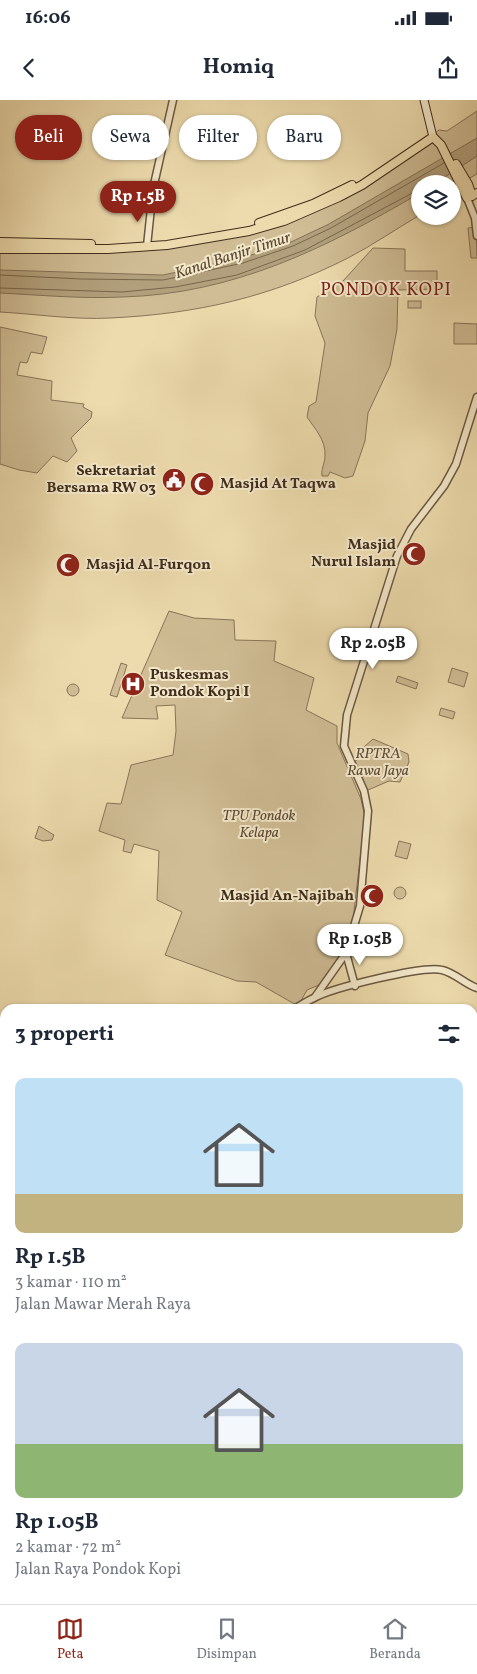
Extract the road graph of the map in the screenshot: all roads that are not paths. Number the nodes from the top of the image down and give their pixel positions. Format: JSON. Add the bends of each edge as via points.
{"nodes":[{"id":1,"x":173,"y":100,"type":"edge"},
{"id":2,"x":424,"y":100,"type":"edge"},
{"id":3,"x":431,"y":136,"type":"junction"},
{"id":4,"x":469,"y":191,"type":"edge"},
{"id":5,"x":477,"y":236,"type":"edge"},
{"id":6,"x":147,"y":244,"type":"junction"},
{"id":7,"x":4,"y":246,"type":"edge"},
{"id":8,"x":477,"y":397,"type":"edge"},
{"id":9,"x":346,"y":953,"type":"junction"},
{"id":10,"x":355,"y":986,"type":"junction"},
{"id":11,"x":477,"y":988,"type":"edge"},
{"id":12,"x":315,"y":997,"type":"junction"},
{"id":13,"x":303,"y":1004,"type":"edge"}],
"edges":[{"from":1,"to":6,"type":"street","via":[[153,190]]},
{"from":2,"to":3,"type":"main road"},
{"from":3,"to":4,"type":"main road","via":[[443,144]]},
{"from":3,"to":6,"type":"main road","via":[[362,184],[284,218],[205,239]]},
{"from":4,"to":5,"type":"street"},
{"from":6,"to":7,"type":"main road"},
{"from":8,"to":9,"type":"street","via":[[456,464],[444,486],[411,529],[397,556],[347,715],[344,746],[362,784],[368,811],[359,915]]},
{"from":9,"to":10,"type":"street"},
{"from":9,"to":12,"type":"street"},
{"from":10,"to":11,"type":"street","via":[[428,969],[449,973]]},
{"from":10,"to":12,"type":"street"},
{"from":12,"to":13,"type":"street"}]}
